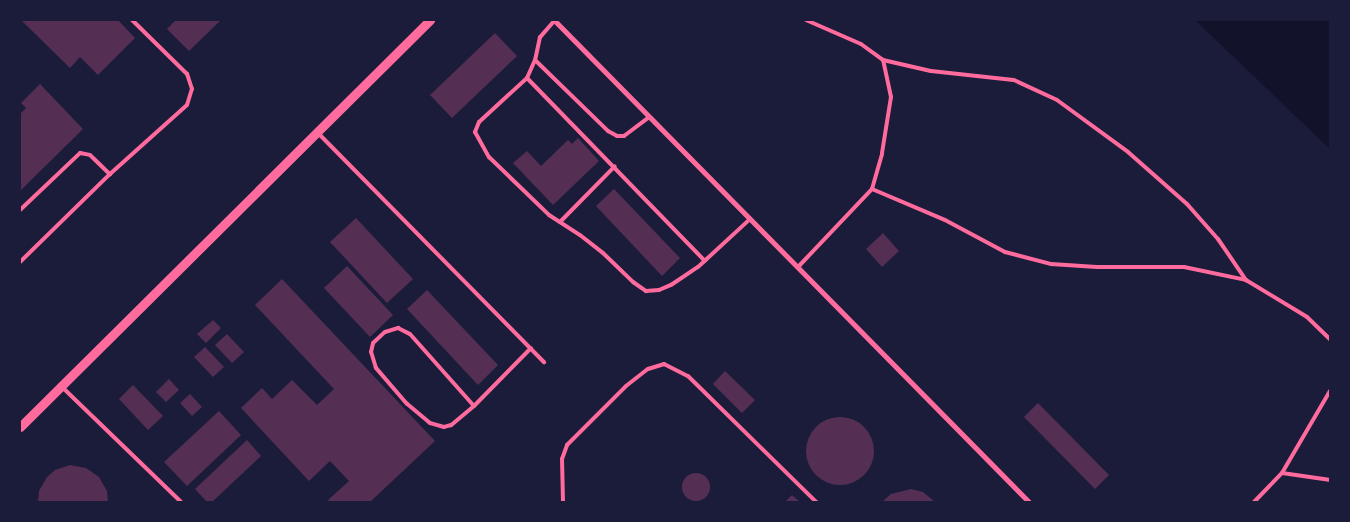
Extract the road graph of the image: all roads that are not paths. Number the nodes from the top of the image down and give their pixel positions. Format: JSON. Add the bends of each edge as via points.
{"nodes":[{"id":1,"x":132,"y":20,"type":"edge"},
{"id":2,"x":430,"y":20,"type":"edge"},
{"id":3,"x":555,"y":20,"type":"edge"},
{"id":4,"x":806,"y":20,"type":"edge"},
{"id":5,"x":535,"y":60,"type":"junction"},
{"id":6,"x":883,"y":60,"type":"junction"},
{"id":7,"x":527,"y":78,"type":"junction"},
{"id":8,"x":649,"y":117,"type":"junction"},
{"id":9,"x":318,"y":132,"type":"junction"},
{"id":10,"x":614,"y":166,"type":"junction"},
{"id":11,"x":110,"y":174,"type":"junction"},
{"id":12,"x":872,"y":189,"type":"junction"},
{"id":13,"x":20,"y":210,"type":"edge"},
{"id":14,"x":750,"y":219,"type":"junction"},
{"id":15,"x":560,"y":222,"type":"junction"},
{"id":16,"x":706,"y":261,"type":"junction"},
{"id":17,"x":20,"y":262,"type":"edge"},
{"id":18,"x":798,"y":267,"type":"junction"},
{"id":19,"x":1246,"y":280,"type":"junction"},
{"id":20,"x":1330,"y":339,"type":"edge"},
{"id":21,"x":531,"y":348,"type":"junction"},
{"id":22,"x":544,"y":362,"type":"dead end"},
{"id":23,"x":61,"y":386,"type":"junction"},
{"id":24,"x":1330,"y":391,"type":"edge"},
{"id":25,"x":474,"y":406,"type":"junction"},
{"id":26,"x":20,"y":427,"type":"edge"},
{"id":27,"x":1282,"y":473,"type":"junction"},
{"id":28,"x":1330,"y":480,"type":"edge"},
{"id":29,"x":181,"y":502,"type":"edge"},
{"id":30,"x":563,"y":502,"type":"edge"},
{"id":31,"x":816,"y":502,"type":"edge"},
{"id":32,"x":1029,"y":502,"type":"edge"},
{"id":33,"x":1254,"y":502,"type":"edge"}],
"edges":[{"from":1,"to":11,"type":"lane","via":[[187,74],[192,90],[187,105]]},
{"from":2,"to":9,"type":"street"},
{"from":3,"to":5,"type":"lane","via":[[540,36]]},
{"from":3,"to":8,"type":"street"},
{"from":4,"to":6,"type":"lane","via":[[861,44]]},
{"from":5,"to":7,"type":"lane"},
{"from":5,"to":8,"type":"lane","via":[[617,136],[624,136]]},
{"from":6,"to":12,"type":"lane","via":[[891,97],[882,153]]},
{"from":6,"to":19,"type":"lane","via":[[931,71],[1014,80],[1057,100],[1128,152],[1187,204],[1218,239]]},
{"from":7,"to":10,"type":"lane"},
{"from":7,"to":15,"type":"lane","via":[[486,115],[475,132],[489,157],[549,216]]},
{"from":8,"to":14,"type":"street"},
{"from":9,"to":21,"type":"lane"},
{"from":9,"to":23,"type":"street"},
{"from":10,"to":15,"type":"lane"},
{"from":10,"to":16,"type":"lane"},
{"from":11,"to":13,"type":"lane","via":[[90,155],[80,153]]},
{"from":11,"to":17,"type":"lane"},
{"from":12,"to":18,"type":"lane"},
{"from":12,"to":19,"type":"lane","via":[[945,220],[1005,252],[1051,264],[1184,267]]},
{"from":14,"to":16,"type":"lane"},
{"from":14,"to":18,"type":"street"},
{"from":15,"to":16,"type":"lane","via":[[646,290],[672,285]]},
{"from":18,"to":32,"type":"street"},
{"from":19,"to":20,"type":"lane","via":[[1307,317]]},
{"from":21,"to":22,"type":"lane"},
{"from":21,"to":25,"type":"lane"},
{"from":23,"to":26,"type":"street"},
{"from":23,"to":29,"type":"lane"},
{"from":24,"to":27,"type":"lane"},
{"from":25,"to":25,"type":"lane","via":[[451,425],[444,427],[430,423],[407,404],[376,368],[371,352],[373,343],[391,329],[405,330]]},
{"from":27,"to":28,"type":"lane"},
{"from":27,"to":33,"type":"lane"},
{"from":30,"to":31,"type":"lane","via":[[562,459],[567,446],[626,386],[648,368],[664,364],[688,376]]}]}
